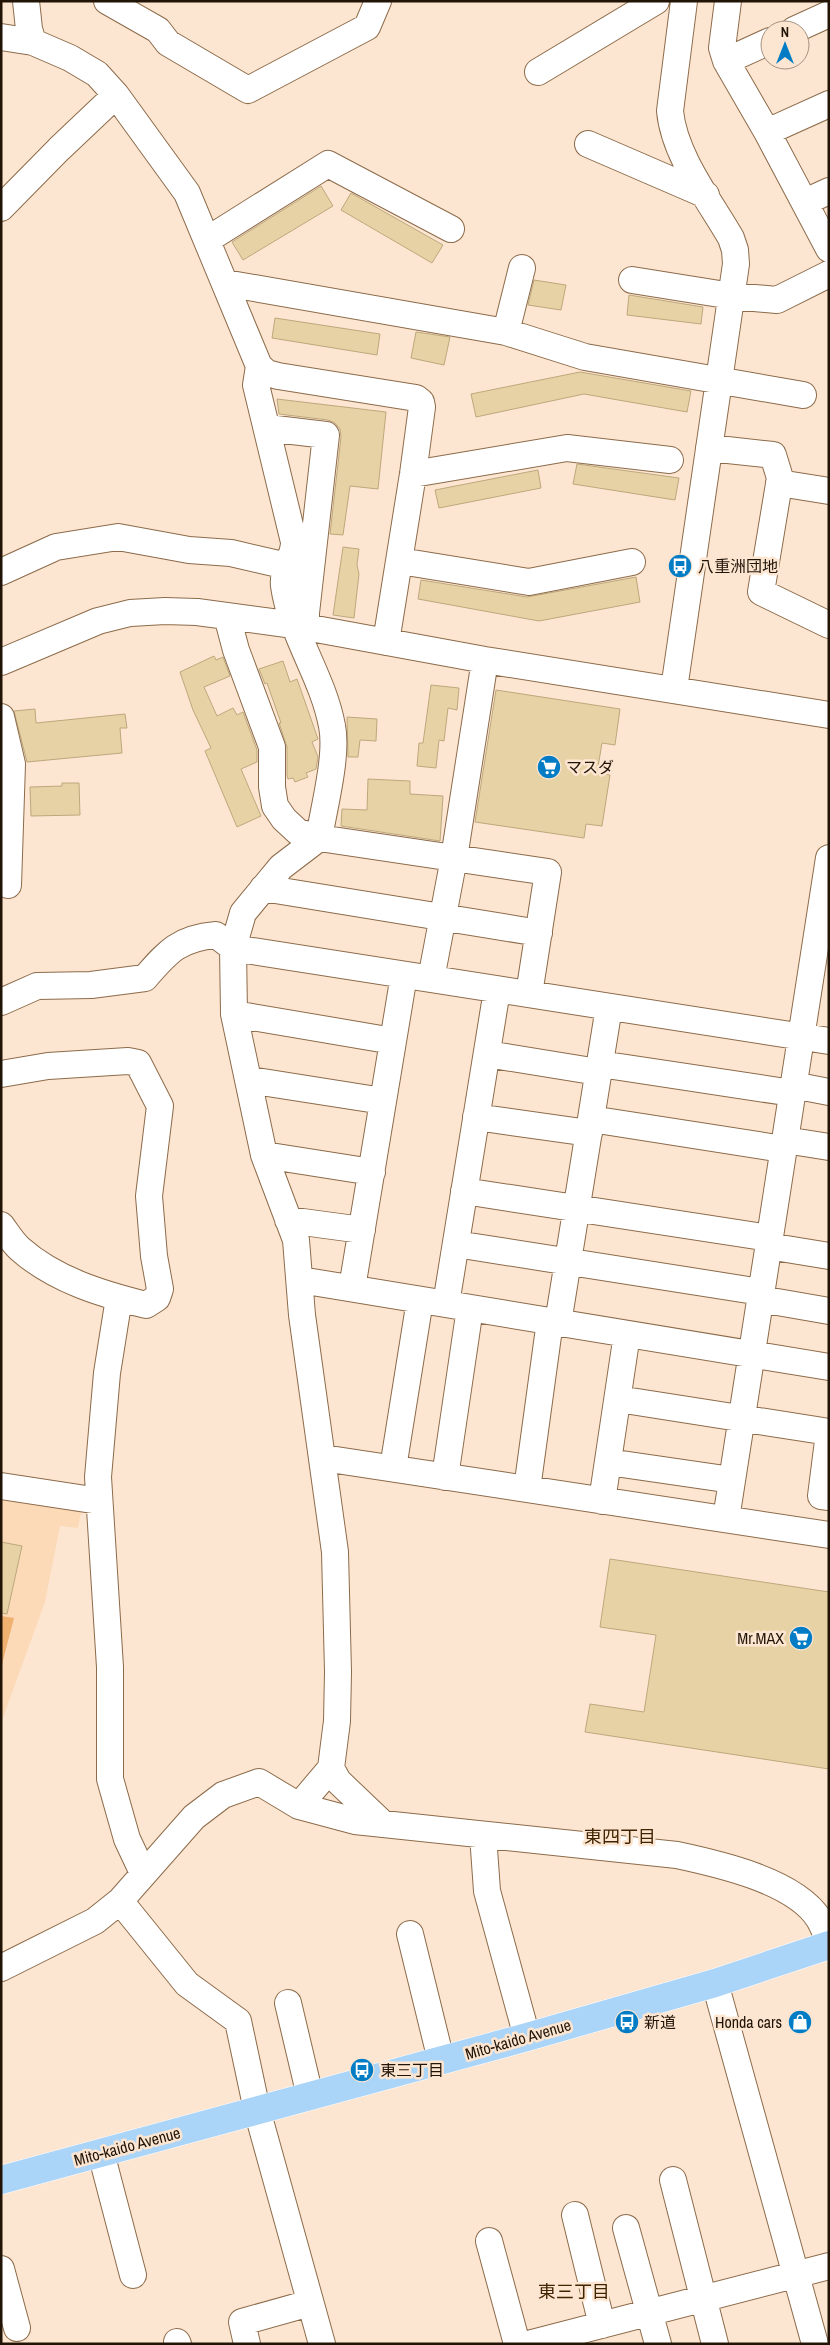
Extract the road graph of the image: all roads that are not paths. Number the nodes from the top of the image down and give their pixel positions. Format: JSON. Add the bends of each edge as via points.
{"nodes":[{"id":1,"x":26,"y":1,"type":"edge"},
{"id":2,"x":107,"y":1,"type":"edge"},
{"id":3,"x":378,"y":1,"type":"edge"},
{"id":4,"x":656,"y":1,"type":"edge"},
{"id":5,"x":684,"y":1,"type":"edge"},
{"id":6,"x":728,"y":1,"type":"edge"},
{"id":7,"x":829,"y":14,"type":"edge"},
{"id":8,"x":810,"y":23,"type":"edge"},
{"id":9,"x":1,"y":37,"type":"edge"},
{"id":10,"x":33,"y":42,"type":"junction"},
{"id":11,"x":760,"y":46,"type":"edge"},
{"id":12,"x":726,"y":61,"type":"junction"},
{"id":13,"x":538,"y":72,"type":"dead end"},
{"id":14,"x":116,"y":95,"type":"junction"},
{"id":15,"x":829,"y":104,"type":"edge"},
{"id":16,"x":767,"y":132,"type":"junction"},
{"id":17,"x":588,"y":144,"type":"dead end"},
{"id":18,"x":829,"y":191,"type":"edge"},
{"id":19,"x":706,"y":195,"type":"junction"},
{"id":20,"x":805,"y":202,"type":"junction"},
{"id":21,"x":1,"y":208,"type":"edge"},
{"id":22,"x":451,"y":229,"type":"dead end"},
{"id":23,"x":207,"y":240,"type":"junction"},
{"id":24,"x":829,"y":248,"type":"edge"},
{"id":25,"x":522,"y":268,"type":"dead end"},
{"id":26,"x":829,"y":274,"type":"edge"},
{"id":27,"x":632,"y":280,"type":"dead end"},
{"id":28,"x":225,"y":283,"type":"junction"},
{"id":29,"x":732,"y":296,"type":"junction"},
{"id":30,"x":506,"y":332,"type":"junction"},
{"id":31,"x":259,"y":366,"type":"junction"},
{"id":32,"x":720,"y":381,"type":"junction"},
{"id":33,"x":803,"y":395,"type":"dead end"},
{"id":34,"x":267,"y":428,"type":"junction"},
{"id":35,"x":709,"y":448,"type":"junction"},
{"id":36,"x":670,"y":460,"type":"dead end"},
{"id":37,"x":414,"y":474,"type":"junction"},
{"id":38,"x":779,"y":483,"type":"junction"},
{"id":39,"x":829,"y":492,"type":"edge"},
{"id":40,"x":400,"y":561,"type":"junction"},
{"id":41,"x":632,"y":562,"type":"dead end"},
{"id":42,"x":287,"y":566,"type":"junction"},
{"id":43,"x":1,"y":572,"type":"edge"},
{"id":44,"x":226,"y":616,"type":"junction"},
{"id":45,"x":829,"y":625,"type":"edge"},
{"id":46,"x":300,"y":627,"type":"junction"},
{"id":47,"x":386,"y":642,"type":"junction"},
{"id":48,"x":485,"y":660,"type":"junction"},
{"id":49,"x":1,"y":662,"type":"edge"},
{"id":50,"x":674,"y":689,"type":"junction"},
{"id":51,"x":829,"y":716,"type":"edge"},
{"id":52,"x":1,"y":717,"type":"edge"},
{"id":53,"x":319,"y":838,"type":"junction"},
{"id":54,"x":454,"y":858,"type":"junction"},
{"id":55,"x":828,"y":863,"type":"edge"},
{"id":56,"x":8,"y":885,"type":"dead end"},
{"id":57,"x":263,"y":888,"type":"junction"},
{"id":58,"x":443,"y":918,"type":"junction"},
{"id":59,"x":823,"y":929,"type":"edge"},
{"id":60,"x":539,"y":933,"type":"junction"},
{"id":61,"x":233,"y":948,"type":"junction"},
{"id":62,"x":404,"y":975,"type":"junction"},
{"id":63,"x":431,"y":979,"type":"junction"},
{"id":64,"x":819,"y":986,"type":"edge"},
{"id":65,"x":497,"y":990,"type":"junction"},
{"id":66,"x":529,"y":994,"type":"junction"},
{"id":67,"x":1,"y":1002,"type":"edge"},
{"id":68,"x":609,"y":1007,"type":"junction"},
{"id":69,"x":234,"y":1014,"type":"junction"},
{"id":70,"x":801,"y":1037,"type":"junction"},
{"id":71,"x":393,"y":1041,"type":"junction"},
{"id":72,"x":829,"y":1041,"type":"edge"},
{"id":73,"x":487,"y":1054,"type":"junction"},
{"id":74,"x":599,"y":1068,"type":"junction"},
{"id":75,"x":1,"y":1074,"type":"edge"},
{"id":76,"x":249,"y":1080,"type":"junction"},
{"id":77,"x":793,"y":1089,"type":"junction"},
{"id":78,"x":829,"y":1092,"type":"edge"},
{"id":79,"x":383,"y":1101,"type":"junction"},
{"id":80,"x":476,"y":1117,"type":"junction"},
{"id":81,"x":590,"y":1126,"type":"junction"},
{"id":82,"x":784,"y":1144,"type":"junction"},
{"id":83,"x":829,"y":1147,"type":"edge"},
{"id":84,"x":264,"y":1155,"type":"junction"},
{"id":85,"x":372,"y":1172,"type":"junction"},
{"id":86,"x":464,"y":1191,"type":"junction"},
{"id":87,"x":576,"y":1209,"type":"junction"},
{"id":88,"x":288,"y":1220,"type":"junction"},
{"id":89,"x":1,"y":1225,"type":"edge"},
{"id":90,"x":362,"y":1230,"type":"junction"},
{"id":91,"x":769,"y":1242,"type":"junction"},
{"id":92,"x":456,"y":1244,"type":"junction"},
{"id":93,"x":829,"y":1256,"type":"edge"},
{"id":94,"x":568,"y":1262,"type":"junction"},
{"id":95,"x":300,"y":1280,"type":"junction"},
{"id":96,"x":352,"y":1288,"type":"junction"},
{"id":97,"x":761,"y":1295,"type":"junction"},
{"id":98,"x":119,"y":1298,"type":"junction"},
{"id":99,"x":420,"y":1300,"type":"junction"},
{"id":100,"x":458,"y":1306,"type":"junction"},
{"id":101,"x":829,"y":1310,"type":"edge"},
{"id":102,"x":554,"y":1322,"type":"junction"},
{"id":103,"x":627,"y":1334,"type":"junction"},
{"id":104,"x":752,"y":1355,"type":"junction"},
{"id":105,"x":829,"y":1367,"type":"edge"},
{"id":106,"x":618,"y":1398,"type":"junction"},
{"id":107,"x":742,"y":1418,"type":"junction"},
{"id":108,"x":829,"y":1433,"type":"edge"},
{"id":109,"x":323,"y":1458,"type":"junction"},
{"id":110,"x":608,"y":1462,"type":"junction"},
{"id":111,"x":393,"y":1468,"type":"junction"},
{"id":112,"x":445,"y":1476,"type":"junction"},
{"id":113,"x":732,"y":1480,"type":"junction"},
{"id":114,"x":1,"y":1486,"type":"edge"},
{"id":115,"x":527,"y":1489,"type":"junction"},
{"id":116,"x":829,"y":1497,"type":"edge"},
{"id":117,"x":99,"y":1501,"type":"junction"},
{"id":118,"x":602,"y":1501,"type":"junction"},
{"id":119,"x":726,"y":1519,"type":"junction"},
{"id":120,"x":829,"y":1535,"type":"edge"},
{"id":121,"x":331,"y":1768,"type":"junction"},
{"id":122,"x":299,"y":1806,"type":"junction"},
{"id":123,"x":382,"y":1822,"type":"junction"},
{"id":124,"x":483,"y":1835,"type":"junction"},
{"id":125,"x":144,"y":1873,"type":"junction"},
{"id":126,"x":120,"y":1901,"type":"junction"},
{"id":127,"x":410,"y":1934,"type":"dead end"},
{"id":128,"x":829,"y":1940,"type":"edge"},
{"id":129,"x":829,"y":1945,"type":"edge"},
{"id":130,"x":1,"y":1968,"type":"edge"},
{"id":131,"x":715,"y":1983,"type":"junction"},
{"id":132,"x":288,"y":2003,"type":"dead end"},
{"id":133,"x":527,"y":2037,"type":"junction"},
{"id":134,"x":441,"y":2060,"type":"junction"},
{"id":135,"x":310,"y":2096,"type":"junction"},
{"id":136,"x":257,"y":2110,"type":"junction"},
{"id":137,"x":100,"y":2153,"type":"junction"},
{"id":138,"x":1,"y":2180,"type":"edge"},
{"id":139,"x":673,"y":2180,"type":"dead end"},
{"id":140,"x":575,"y":2215,"type":"dead end"},
{"id":141,"x":626,"y":2228,"type":"dead end"},
{"id":142,"x":489,"y":2242,"type":"dead end"},
{"id":143,"x":829,"y":2266,"type":"edge"},
{"id":144,"x":1,"y":2269,"type":"edge"},
{"id":145,"x":133,"y":2275,"type":"dead end"},
{"id":146,"x":796,"y":2275,"type":"junction"},
{"id":147,"x":703,"y":2299,"type":"junction"},
{"id":148,"x":310,"y":2303,"type":"junction"},
{"id":149,"x":649,"y":2313,"type":"junction"},
{"id":150,"x":602,"y":2324,"type":"junction"},
{"id":151,"x":17,"y":2328,"type":"dead end"},
{"id":152,"x":247,"y":2344,"type":"edge"},
{"id":153,"x":322,"y":2344,"type":"edge"},
{"id":154,"x":517,"y":2344,"type":"edge"},
{"id":155,"x":528,"y":2344,"type":"edge"},
{"id":156,"x":658,"y":2344,"type":"edge"},
{"id":157,"x":715,"y":2344,"type":"edge"},
{"id":158,"x":815,"y":2344,"type":"edge"}],
"edges":[{"from":1,"to":10,"type":"street","via":[[28,29]]},
{"from":2,"to":3,"type":"street","via":[[158,30],[168,43],[248,90],[367,27]]},
{"from":4,"to":13,"type":"street"},
{"from":5,"to":19,"type":"street","via":[[671,121],[678,146]]},
{"from":6,"to":12,"type":"street","via":[[722,48]]},
{"from":7,"to":8,"type":"street"},
{"from":9,"to":10,"type":"street"},
{"from":10,"to":14,"type":"street","via":[[97,74]]},
{"from":11,"to":12,"type":"street"},
{"from":12,"to":16,"type":"street"},
{"from":14,"to":21,"type":"street"},
{"from":14,"to":23,"type":"street","via":[[176,175]]},
{"from":15,"to":16,"type":"street"},
{"from":16,"to":20,"type":"street"},
{"from":17,"to":19,"type":"street"},
{"from":18,"to":20,"type":"street"},
{"from":19,"to":29,"type":"street","via":[[735,250]]},
{"from":20,"to":24,"type":"street"},
{"from":22,"to":23,"type":"street","via":[[328,164]]},
{"from":23,"to":28,"type":"street"},
{"from":25,"to":30,"type":"street"},
{"from":26,"to":29,"type":"street","via":[[776,300]]},
{"from":27,"to":29,"type":"street"},
{"from":28,"to":30,"type":"street"},
{"from":28,"to":31,"type":"street"},
{"from":29,"to":32,"type":"street"},
{"from":30,"to":32,"type":"street","via":[[585,357]]},
{"from":31,"to":34,"type":"street","via":[[256,385]]},
{"from":31,"to":37,"type":"street","via":[[278,376],[416,398],[422,407]]},
{"from":32,"to":33,"type":"street"},
{"from":32,"to":35,"type":"street"},
{"from":34,"to":42,"type":"street","via":[[294,542]]},
{"from":34,"to":46,"type":"street","via":[[326,435],[306,613]]},
{"from":35,"to":38,"type":"street","via":[[773,455]]},
{"from":35,"to":50,"type":"street"},
{"from":36,"to":37,"type":"street","via":[[567,448]]},
{"from":37,"to":40,"type":"street"},
{"from":38,"to":39,"type":"street"},
{"from":38,"to":45,"type":"street","via":[[761,592]]},
{"from":40,"to":41,"type":"street","via":[[529,582]]},
{"from":40,"to":47,"type":"street"},
{"from":42,"to":43,"type":"street","via":[[231,552],[189,550],[118,537],[56,547]]},
{"from":42,"to":46,"type":"street","via":[[284,587]]},
{"from":44,"to":46,"type":"street"},
{"from":44,"to":49,"type":"street","via":[[189,612],[130,613],[98,621]]},
{"from":44,"to":53,"type":"street","via":[[272,746],[275,806],[298,832]]},
{"from":46,"to":47,"type":"street"},
{"from":46,"to":53,"type":"street","via":[[333,728],[333,751]]},
{"from":47,"to":48,"type":"street"},
{"from":48,"to":50,"type":"street"},
{"from":48,"to":54,"type":"street"},
{"from":50,"to":51,"type":"street"},
{"from":52,"to":56,"type":"street","via":[[12,764]]},
{"from":53,"to":54,"type":"street"},
{"from":53,"to":57,"type":"street","via":[[281,867]]},
{"from":54,"to":58,"type":"street"},
{"from":54,"to":60,"type":"street","via":[[548,872]]},
{"from":55,"to":59,"type":"street"},
{"from":57,"to":58,"type":"street"},
{"from":57,"to":61,"type":"street","via":[[243,913]]},
{"from":58,"to":60,"type":"street"},
{"from":58,"to":63,"type":"street"},
{"from":59,"to":64,"type":"street"},
{"from":60,"to":66,"type":"street"},
{"from":61,"to":62,"type":"street"},
{"from":61,"to":67,"type":"street","via":[[216,935],[194,936],[164,955],[145,978],[91,985],[37,986]]},
{"from":61,"to":69,"type":"street"},
{"from":62,"to":63,"type":"street"},
{"from":62,"to":71,"type":"street"},
{"from":63,"to":65,"type":"street"},
{"from":64,"to":70,"type":"street"},
{"from":65,"to":66,"type":"street"},
{"from":65,"to":73,"type":"street"},
{"from":66,"to":68,"type":"street"},
{"from":68,"to":70,"type":"street"},
{"from":68,"to":74,"type":"street"},
{"from":69,"to":71,"type":"street"},
{"from":69,"to":76,"type":"street"},
{"from":70,"to":72,"type":"street"},
{"from":70,"to":77,"type":"street"},
{"from":71,"to":79,"type":"street"},
{"from":73,"to":74,"type":"street"},
{"from":73,"to":80,"type":"street"},
{"from":74,"to":77,"type":"street"},
{"from":74,"to":81,"type":"street"},
{"from":75,"to":98,"type":"street","via":[[48,1066],[138,1063],[160,1106],[149,1196],[160,1289],[157,1298],[146,1305]]},
{"from":76,"to":79,"type":"street"},
{"from":76,"to":84,"type":"street"},
{"from":77,"to":78,"type":"street"},
{"from":77,"to":82,"type":"street"},
{"from":79,"to":85,"type":"street"},
{"from":80,"to":81,"type":"street"},
{"from":80,"to":86,"type":"street"},
{"from":81,"to":82,"type":"street"},
{"from":81,"to":87,"type":"street"},
{"from":82,"to":83,"type":"street"},
{"from":82,"to":91,"type":"street"},
{"from":84,"to":85,"type":"street"},
{"from":84,"to":88,"type":"street"},
{"from":85,"to":90,"type":"street"},
{"from":86,"to":87,"type":"street"},
{"from":86,"to":92,"type":"street"},
{"from":87,"to":91,"type":"street"},
{"from":87,"to":94,"type":"street"},
{"from":88,"to":90,"type":"street"},
{"from":88,"to":95,"type":"street","via":[[296,1240]]},
{"from":89,"to":98,"type":"street","via":[[19,1249],[60,1277]]},
{"from":90,"to":96,"type":"street"},
{"from":91,"to":93,"type":"street"},
{"from":91,"to":97,"type":"street"},
{"from":92,"to":94,"type":"street"},
{"from":92,"to":100,"type":"street"},
{"from":94,"to":97,"type":"street"},
{"from":94,"to":102,"type":"street"},
{"from":95,"to":96,"type":"street"},
{"from":95,"to":109,"type":"street","via":[[302,1316]]},
{"from":96,"to":99,"type":"street"},
{"from":97,"to":101,"type":"street"},
{"from":97,"to":104,"type":"street"},
{"from":98,"to":117,"type":"street","via":[[107,1373],[98,1476]]},
{"from":99,"to":100,"type":"street"},
{"from":99,"to":111,"type":"street"},
{"from":100,"to":102,"type":"street"},
{"from":100,"to":112,"type":"street"},
{"from":102,"to":103,"type":"street"},
{"from":102,"to":115,"type":"street"},
{"from":103,"to":104,"type":"street"},
{"from":103,"to":106,"type":"street"},
{"from":104,"to":105,"type":"street"},
{"from":104,"to":107,"type":"street"},
{"from":106,"to":107,"type":"street"},
{"from":106,"to":110,"type":"street"},
{"from":107,"to":108,"type":"street"},
{"from":107,"to":113,"type":"street"},
{"from":108,"to":116,"type":"street","via":[[821,1496]]},
{"from":109,"to":111,"type":"street"},
{"from":109,"to":121,"type":"street","via":[[338,1614],[337,1721]]},
{"from":110,"to":113,"type":"street"},
{"from":110,"to":118,"type":"street"},
{"from":111,"to":112,"type":"street"},
{"from":112,"to":115,"type":"street"},
{"from":113,"to":119,"type":"street"},
{"from":114,"to":117,"type":"street"},
{"from":115,"to":118,"type":"street"},
{"from":117,"to":125,"type":"street","via":[[110,1667],[110,1779],[127,1839]]},
{"from":118,"to":119,"type":"street"},
{"from":119,"to":120,"type":"street"},
{"from":121,"to":122,"type":"street"},
{"from":121,"to":123,"type":"street","via":[[338,1781]]},
{"from":122,"to":123,"type":"street","via":[[355,1821]]},
{"from":122,"to":125,"type":"street","via":[[259,1782],[223,1795],[194,1817]]},
{"from":123,"to":124,"type":"street"},
{"from":124,"to":128,"type":"street","via":[[677,1855],[729,1867],[775,1886],[808,1906]]},
{"from":124,"to":133,"type":"street","via":[[487,1891]]},
{"from":125,"to":126,"type":"street"},
{"from":126,"to":130,"type":"street","via":[[95,1921]]},
{"from":126,"to":136,"type":"street","via":[[187,1984],[238,2020]]},
{"from":127,"to":134,"type":"street"},
{"from":129,"to":131,"type":"main road","name":"Mito-kaido Avenue"},
{"from":131,"to":133,"type":"main road","name":"Mito-kaido Avenue"},
{"from":131,"to":146,"type":"street"},
{"from":132,"to":135,"type":"street"},
{"from":133,"to":134,"type":"main road","name":"Mito-kaido Avenue"},
{"from":134,"to":135,"type":"main road","name":"Mito-kaido Avenue"},
{"from":135,"to":136,"type":"main road","name":"Mito-kaido Avenue"},
{"from":136,"to":137,"type":"main road","name":"Mito-kaido Avenue"},
{"from":136,"to":148,"type":"street"},
{"from":137,"to":138,"type":"main road","name":"Mito-kaido Avenue"},
{"from":137,"to":145,"type":"street"},
{"from":139,"to":147,"type":"street"},
{"from":140,"to":150,"type":"street"},
{"from":141,"to":149,"type":"street"},
{"from":142,"to":154,"type":"street"},
{"from":143,"to":146,"type":"street"},
{"from":144,"to":151,"type":"street"},
{"from":146,"to":147,"type":"street"},
{"from":146,"to":158,"type":"street"},
{"from":147,"to":149,"type":"street"},
{"from":147,"to":157,"type":"street"},
{"from":148,"to":152,"type":"street","via":[[242,2322]]},
{"from":148,"to":153,"type":"street"},
{"from":149,"to":150,"type":"street"},
{"from":149,"to":156,"type":"street"},
{"from":150,"to":155,"type":"street"}]}
